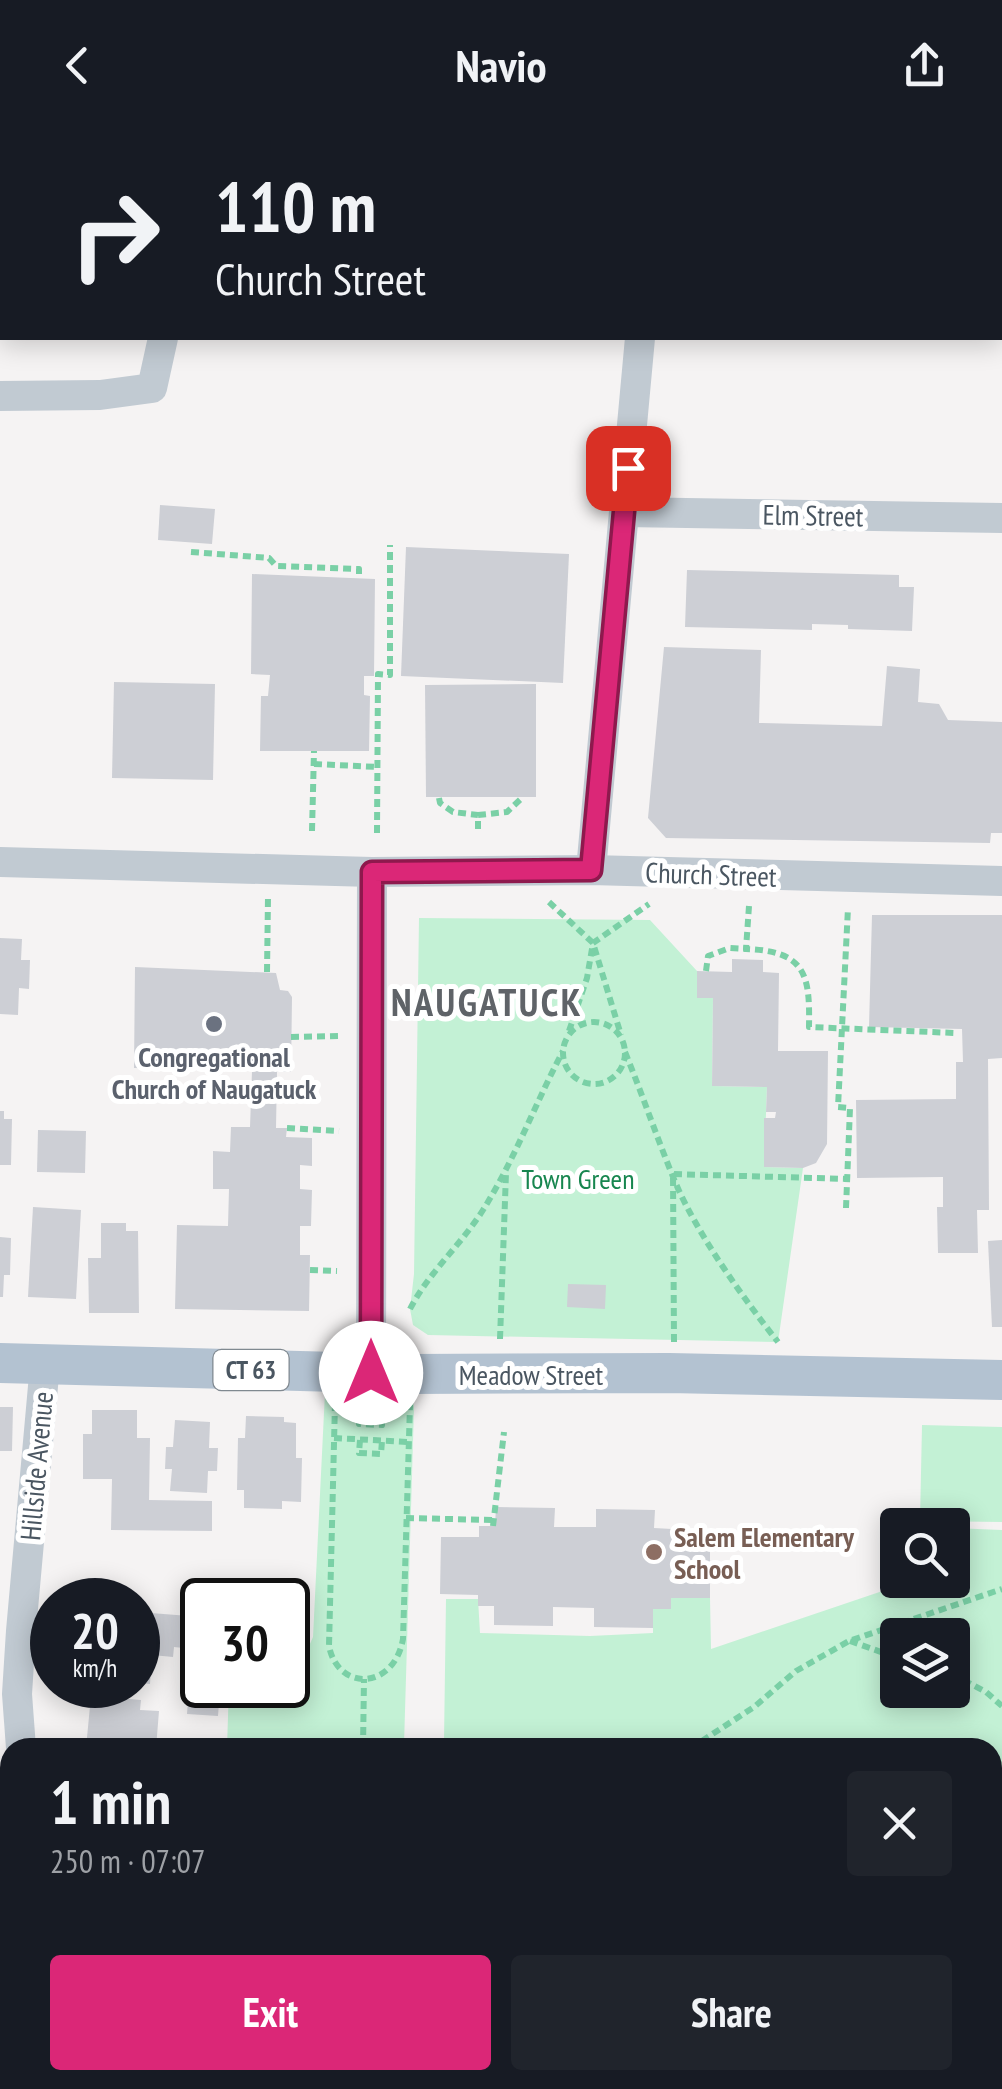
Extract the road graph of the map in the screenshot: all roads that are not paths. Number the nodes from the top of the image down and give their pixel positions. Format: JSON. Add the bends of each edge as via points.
{"nodes":[{"id":1,"x":163,"y":340,"type":"edge"},
{"id":2,"x":640,"y":340,"type":"edge"},
{"id":3,"x":0,"y":396,"type":"edge"},
{"id":4,"x":624,"y":512,"type":"junction"},
{"id":5,"x":1002,"y":518,"type":"edge"},
{"id":6,"x":0,"y":862,"type":"edge"},
{"id":7,"x":591,"y":870,"type":"junction"},
{"id":8,"x":372,"y":872,"type":"junction"},
{"id":9,"x":1002,"y":881,"type":"edge"},
{"id":10,"x":0,"y":1364,"type":"edge"},
{"id":11,"x":45,"y":1364,"type":"junction"},
{"id":12,"x":371,"y":1373,"type":"junction"},
{"id":13,"x":1002,"y":1380,"type":"edge"},
{"id":14,"x":20,"y":1738,"type":"edge"}],
"edges":[{"from":1,"to":3,"type":"street","via":[[152,388]]},
{"from":2,"to":4,"type":"street"},
{"from":4,"to":5,"type":"street","name":"Elm Street"},
{"from":4,"to":7,"type":"street"},
{"from":6,"to":8,"type":"street","name":"Church Street"},
{"from":7,"to":8,"type":"street","name":"Church Street"},
{"from":7,"to":9,"type":"street","name":"Church Street"},
{"from":8,"to":12,"type":"street"},
{"from":10,"to":11,"type":"main road","name":"Meadow Street","number":"CT 63"},
{"from":11,"to":12,"type":"main road","name":"Meadow Street","number":"CT 63"},
{"from":11,"to":14,"type":"street","name":"Hillside Avenue","via":[[21,1632]]},
{"from":12,"to":13,"type":"main road","name":"Meadow Street","number":"CT 63"}]}
